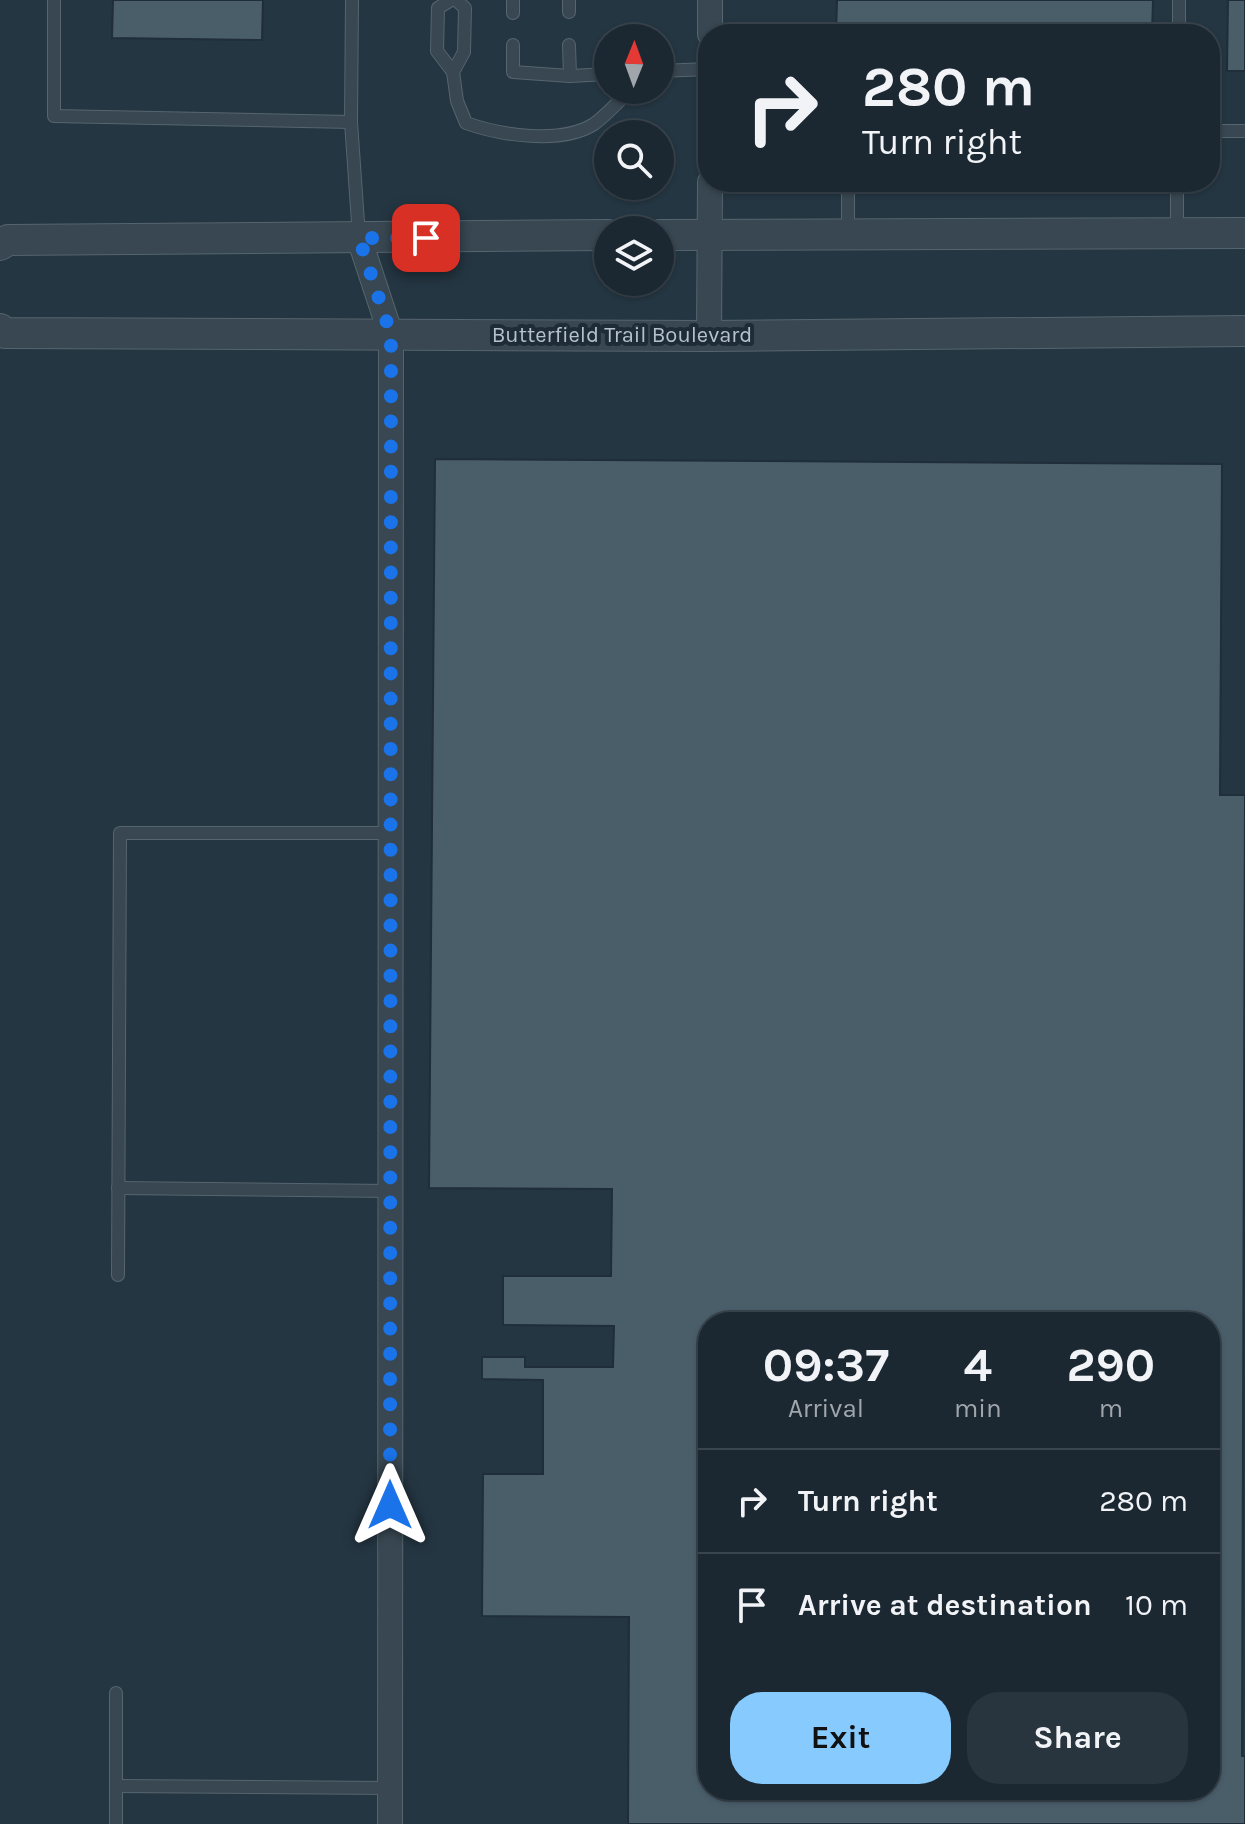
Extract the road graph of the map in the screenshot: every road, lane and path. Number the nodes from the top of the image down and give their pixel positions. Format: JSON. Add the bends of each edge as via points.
{"nodes":[{"id":1,"x":54,"y":0,"type":"edge"},
{"id":2,"x":352,"y":0,"type":"edge"},
{"id":3,"x":453,"y":0,"type":"edge"},
{"id":4,"x":710,"y":0,"type":"edge"},
{"id":5,"x":1179,"y":0,"type":"edge"},
{"id":6,"x":710,"y":24,"type":"edge"},
{"id":7,"x":1179,"y":24,"type":"edge"},
{"id":8,"x":513,"y":45,"type":"dead end"},
{"id":9,"x":569,"y":45,"type":"dead end"},
{"id":10,"x":698,"y":69,"type":"edge"},
{"id":11,"x":674,"y":70,"type":"edge"},
{"id":12,"x":453,"y":72,"type":"junction"},
{"id":13,"x":594,"y":75,"type":"edge"},
{"id":14,"x":570,"y":76,"type":"junction"},
{"id":15,"x":615,"y":104,"type":"edge"},
{"id":16,"x":351,"y":122,"type":"junction"},
{"id":17,"x":1220,"y":131,"type":"edge"},
{"id":18,"x":1245,"y":131,"type":"edge"},
{"id":19,"x":710,"y":192,"type":"edge"},
{"id":20,"x":848,"y":192,"type":"edge"},
{"id":21,"x":1177,"y":192,"type":"edge"},
{"id":22,"x":848,"y":233,"type":"junction"},
{"id":23,"x":1177,"y":233,"type":"junction"},
{"id":24,"x":1245,"y":233,"type":"edge"},
{"id":25,"x":709,"y":234,"type":"junction"},
{"id":26,"x":594,"y":235,"type":"edge"},
{"id":27,"x":674,"y":235,"type":"edge"},
{"id":28,"x":359,"y":238,"type":"junction"},
{"id":29,"x":0,"y":245,"type":"edge"},
{"id":30,"x":0,"y":329,"type":"edge"},
{"id":31,"x":1245,"y":331,"type":"edge"},
{"id":32,"x":391,"y":335,"type":"junction"},
{"id":33,"x":709,"y":336,"type":"junction"},
{"id":34,"x":390,"y":833,"type":"junction"},
{"id":35,"x":118,"y":1188,"type":"junction"},
{"id":36,"x":390,"y":1191,"type":"junction"},
{"id":37,"x":118,"y":1275,"type":"dead end"},
{"id":38,"x":116,"y":1693,"type":"dead end"},
{"id":39,"x":116,"y":1786,"type":"junction"},
{"id":40,"x":390,"y":1788,"type":"junction"},
{"id":41,"x":116,"y":1824,"type":"edge"},
{"id":42,"x":390,"y":1824,"type":"edge"}],
"edges":[{"from":1,"to":16,"type":"lane","via":[[54,116]]},
{"from":2,"to":16,"type":"lane"},
{"from":3,"to":12,"type":"lane","via":[[465,8],[464,52]]},
{"from":3,"to":12,"type":"lane","via":[[438,8],[437,51]]},
{"from":4,"to":6,"type":"street"},
{"from":5,"to":7,"type":"lane"},
{"from":8,"to":14,"type":"lane","via":[[513,72]]},
{"from":9,"to":14,"type":"lane"},
{"from":10,"to":11,"type":"lane"},
{"from":12,"to":15,"type":"lane","via":[[466,123],[485,130],[537,137],[591,126]]},
{"from":13,"to":14,"type":"lane"},
{"from":16,"to":28,"type":"lane"},
{"from":17,"to":18,"type":"lane"},
{"from":19,"to":25,"type":"street"},
{"from":20,"to":22,"type":"lane"},
{"from":21,"to":23,"type":"lane"},
{"from":22,"to":23,"type":"street"},
{"from":22,"to":25,"type":"street"},
{"from":23,"to":24,"type":"street"},
{"from":25,"to":27,"type":"street"},
{"from":25,"to":33,"type":"street"},
{"from":26,"to":28,"type":"street"},
{"from":28,"to":29,"type":"street","via":[[8,240]]},
{"from":28,"to":32,"type":"street"},
{"from":30,"to":32,"type":"street","name":"Butterfield Trail Boulevard"},
{"from":31,"to":33,"type":"street","name":"Butterfield Trail Boulevard"},
{"from":32,"to":33,"type":"street","name":"Butterfield Trail Boulevard"},
{"from":32,"to":34,"type":"street"},
{"from":34,"to":35,"type":"lane","via":[[120,833]]},
{"from":34,"to":36,"type":"street"},
{"from":35,"to":36,"type":"lane"},
{"from":35,"to":37,"type":"lane"},
{"from":36,"to":40,"type":"street"},
{"from":38,"to":39,"type":"lane"},
{"from":39,"to":40,"type":"lane"},
{"from":39,"to":41,"type":"lane"},
{"from":40,"to":42,"type":"street"}]}
